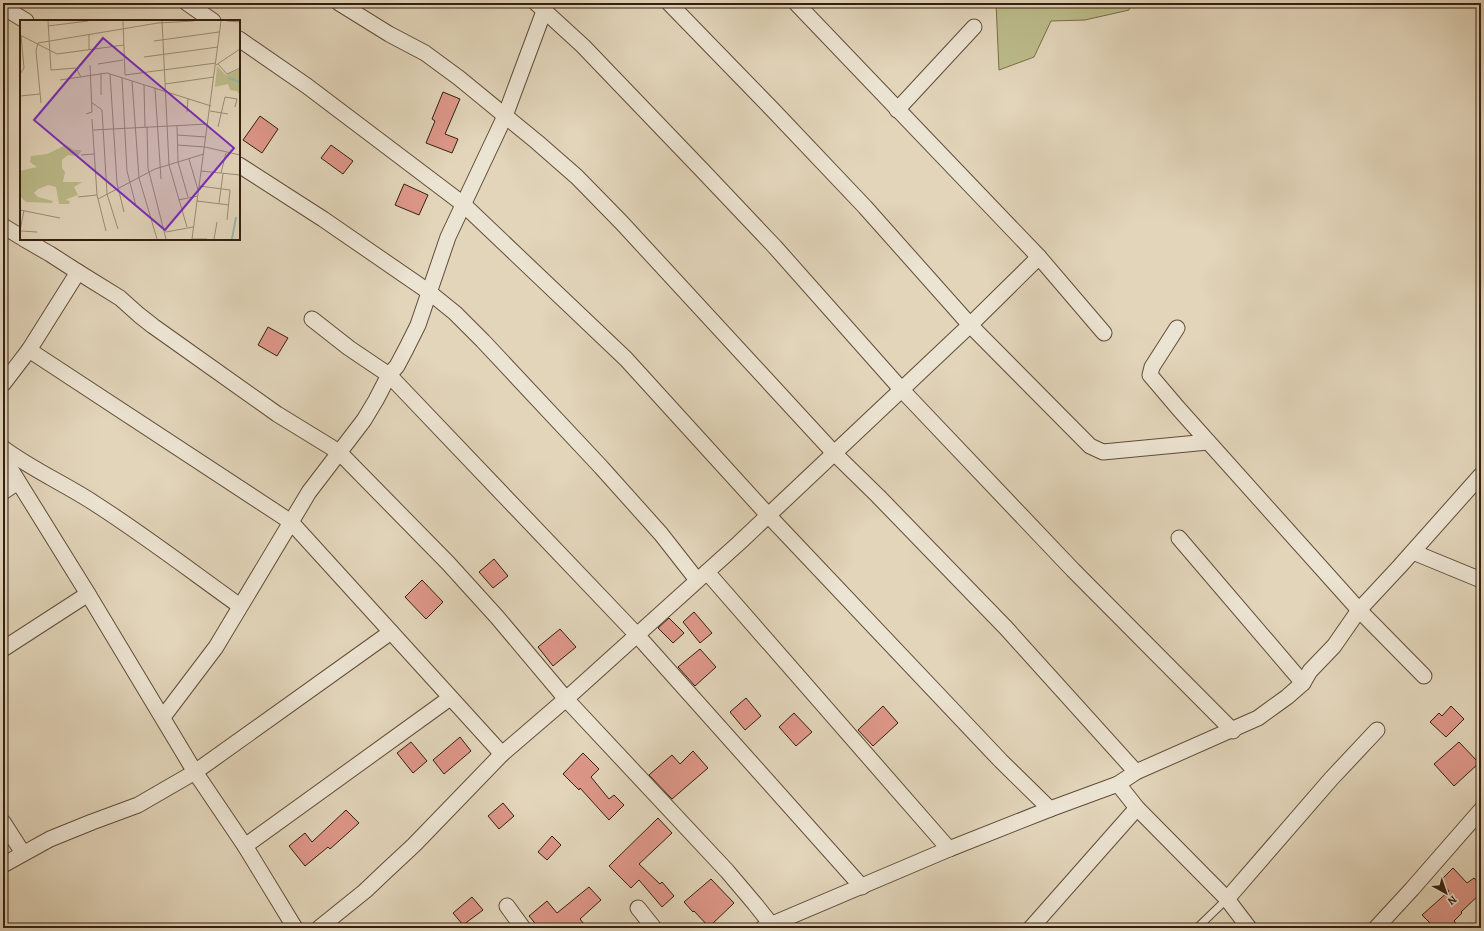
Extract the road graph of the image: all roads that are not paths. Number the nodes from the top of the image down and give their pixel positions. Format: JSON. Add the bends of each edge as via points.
{"nodes":[{"id":1,"x":187,"y":3,"type":"edge"},
{"id":2,"x":339,"y":3,"type":"edge"},
{"id":3,"x":668,"y":3,"type":"edge"},
{"id":4,"x":796,"y":3,"type":"edge"},
{"id":5,"x":543,"y":5,"type":"edge"},
{"id":6,"x":3,"y":6,"type":"edge"},
{"id":7,"x":24,"y":20,"type":"edge"},
{"id":8,"x":212,"y":20,"type":"edge"},
{"id":9,"x":974,"y":27,"type":"dead end"},
{"id":10,"x":240,"y":40,"type":"edge"},
{"id":11,"x":897,"y":110,"type":"junction"},
{"id":12,"x":505,"y":116,"type":"junction"},
{"id":13,"x":240,"y":166,"type":"edge"},
{"id":14,"x":463,"y":204,"type":"junction"},
{"id":15,"x":3,"y":226,"type":"edge"},
{"id":16,"x":20,"y":236,"type":"edge"},
{"id":17,"x":26,"y":240,"type":"edge"},
{"id":18,"x":1039,"y":257,"type":"junction"},
{"id":19,"x":78,"y":272,"type":"junction"},
{"id":20,"x":429,"y":292,"type":"junction"},
{"id":21,"x":312,"y":319,"type":"dead end"},
{"id":22,"x":970,"y":325,"type":"junction"},
{"id":23,"x":1177,"y":328,"type":"dead end"},
{"id":24,"x":1104,"y":332,"type":"dead end"},
{"id":25,"x":29,"y":350,"type":"junction"},
{"id":26,"x":389,"y":374,"type":"junction"},
{"id":27,"x":3,"y":384,"type":"edge"},
{"id":28,"x":901,"y":389,"type":"junction"},
{"id":29,"x":1208,"y":442,"type":"junction"},
{"id":30,"x":3,"y":448,"type":"edge"},
{"id":31,"x":339,"y":452,"type":"junction"},
{"id":32,"x":834,"y":453,"type":"junction"},
{"id":33,"x":3,"y":458,"type":"edge"},
{"id":34,"x":1481,"y":475,"type":"edge"},
{"id":35,"x":18,"y":482,"type":"junction"},
{"id":36,"x":3,"y":492,"type":"edge"},
{"id":37,"x":768,"y":515,"type":"junction"},
{"id":38,"x":291,"y":522,"type":"junction"},
{"id":39,"x":1179,"y":538,"type":"dead end"},
{"id":40,"x":1413,"y":552,"type":"junction"},
{"id":41,"x":702,"y":576,"type":"junction"},
{"id":42,"x":1481,"y":580,"type":"edge"},
{"id":43,"x":88,"y":594,"type":"junction"},
{"id":44,"x":240,"y":606,"type":"junction"},
{"id":45,"x":1359,"y":610,"type":"junction"},
{"id":46,"x":391,"y":632,"type":"junction"},
{"id":47,"x":637,"y":635,"type":"junction"},
{"id":48,"x":3,"y":649,"type":"edge"},
{"id":49,"x":1424,"y":676,"type":"dead end"},
{"id":50,"x":1303,"y":683,"type":"junction"},
{"id":51,"x":450,"y":698,"type":"junction"},
{"id":52,"x":566,"y":699,"type":"junction"},
{"id":53,"x":163,"y":717,"type":"junction"},
{"id":54,"x":1233,"y":730,"type":"junction"},
{"id":55,"x":1377,"y":730,"type":"dead end"},
{"id":56,"x":502,"y":754,"type":"junction"},
{"id":57,"x":195,"y":772,"type":"junction"},
{"id":58,"x":1136,"y":772,"type":"junction"},
{"id":59,"x":1118,"y":784,"type":"junction"},
{"id":60,"x":1137,"y":808,"type":"junction"},
{"id":61,"x":1050,"y":809,"type":"junction"},
{"id":62,"x":1481,"y":810,"type":"edge"},
{"id":63,"x":3,"y":822,"type":"edge"},
{"id":64,"x":245,"y":846,"type":"junction"},
{"id":65,"x":949,"y":849,"type":"junction"},
{"id":66,"x":23,"y":853,"type":"junction"},
{"id":67,"x":3,"y":865,"type":"edge"},
{"id":68,"x":862,"y":886,"type":"junction"},
{"id":69,"x":1227,"y":899,"type":"junction"},
{"id":70,"x":507,"y":906,"type":"dead end"},
{"id":71,"x":638,"y":908,"type":"dead end"},
{"id":72,"x":769,"y":927,"type":"edge"},
{"id":73,"x":295,"y":928,"type":"edge"},
{"id":74,"x":319,"y":928,"type":"edge"},
{"id":75,"x":523,"y":928,"type":"edge"},
{"id":76,"x":654,"y":928,"type":"edge"},
{"id":77,"x":1031,"y":928,"type":"edge"},
{"id":78,"x":1198,"y":928,"type":"edge"},
{"id":79,"x":1249,"y":928,"type":"edge"},
{"id":80,"x":1376,"y":928,"type":"edge"}],
"edges":[{"from":1,"to":8,"type":"street"},
{"from":2,"to":12,"type":"street","via":[[425,53]]},
{"from":3,"to":22,"type":"street","via":[[865,207]]},
{"from":4,"to":11,"type":"street"},
{"from":5,"to":12,"type":"street"},
{"from":5,"to":28,"type":"street","via":[[775,247]]},
{"from":6,"to":7,"type":"street"},
{"from":9,"to":11,"type":"street"},
{"from":10,"to":14,"type":"street","via":[[313,90]]},
{"from":11,"to":18,"type":"street"},
{"from":12,"to":14,"type":"street"},
{"from":12,"to":32,"type":"street","via":[[577,178],[622,223]]},
{"from":13,"to":20,"type":"street"},
{"from":14,"to":20,"type":"street","via":[[448,237]]},
{"from":14,"to":37,"type":"street","via":[[626,359]]},
{"from":15,"to":16,"type":"street"},
{"from":17,"to":19,"type":"street"},
{"from":18,"to":22,"type":"street"},
{"from":18,"to":24,"type":"street"},
{"from":19,"to":25,"type":"street"},
{"from":19,"to":31,"type":"street","via":[[120,298],[138,315],[277,414]]},
{"from":20,"to":26,"type":"street","via":[[418,325],[397,366]]},
{"from":20,"to":41,"type":"street","via":[[455,313],[482,341]]},
{"from":21,"to":26,"type":"street","via":[[349,348]]},
{"from":22,"to":28,"type":"street"},
{"from":22,"to":29,"type":"street","via":[[1090,446],[1103,452]]},
{"from":23,"to":29,"type":"street","via":[[1152,367],[1150,376]]},
{"from":25,"to":27,"type":"street"},
{"from":25,"to":38,"type":"street"},
{"from":26,"to":31,"type":"street","via":[[364,420]]},
{"from":26,"to":47,"type":"street"},
{"from":28,"to":32,"type":"street"},
{"from":28,"to":54,"type":"street","via":[[1073,570]]},
{"from":29,"to":45,"type":"street"},
{"from":30,"to":44,"type":"street","via":[[78,492]]},
{"from":31,"to":38,"type":"street"},
{"from":31,"to":52,"type":"street","via":[[497,616]]},
{"from":32,"to":37,"type":"street"},
{"from":32,"to":58,"type":"street","via":[[1006,628]]},
{"from":33,"to":35,"type":"street"},
{"from":34,"to":40,"type":"street"},
{"from":35,"to":36,"type":"street"},
{"from":35,"to":43,"type":"street"},
{"from":37,"to":41,"type":"street"},
{"from":37,"to":61,"type":"street"},
{"from":38,"to":44,"type":"street"},
{"from":38,"to":46,"type":"street"},
{"from":39,"to":50,"type":"street"},
{"from":40,"to":42,"type":"street"},
{"from":40,"to":45,"type":"street"},
{"from":41,"to":47,"type":"street"},
{"from":41,"to":65,"type":"street"},
{"from":43,"to":48,"type":"street"},
{"from":43,"to":53,"type":"street"},
{"from":44,"to":53,"type":"street","via":[[216,647]]},
{"from":45,"to":49,"type":"street"},
{"from":45,"to":50,"type":"street","via":[[1334,646],[1310,671]]},
{"from":46,"to":51,"type":"street"},
{"from":46,"to":57,"type":"street"},
{"from":47,"to":52,"type":"street"},
{"from":47,"to":68,"type":"street"},
{"from":50,"to":54,"type":"street","via":[[1258,718]]},
{"from":51,"to":56,"type":"street"},
{"from":51,"to":64,"type":"street"},
{"from":52,"to":56,"type":"street"},
{"from":52,"to":72,"type":"street","via":[[722,865],[755,904]]},
{"from":53,"to":57,"type":"street"},
{"from":54,"to":58,"type":"street"},
{"from":55,"to":69,"type":"street"},
{"from":56,"to":74,"type":"street","via":[[386,872]]},
{"from":57,"to":64,"type":"street"},
{"from":57,"to":66,"type":"street","via":[[138,805],[50,839]]},
{"from":58,"to":59,"type":"street"},
{"from":59,"to":60,"type":"street"},
{"from":59,"to":61,"type":"street"},
{"from":60,"to":69,"type":"street"},
{"from":60,"to":77,"type":"street"},
{"from":61,"to":65,"type":"street"},
{"from":62,"to":80,"type":"street"},
{"from":63,"to":66,"type":"street"},
{"from":64,"to":73,"type":"street"},
{"from":65,"to":68,"type":"street"},
{"from":66,"to":67,"type":"street"},
{"from":68,"to":72,"type":"street"},
{"from":69,"to":78,"type":"lane"},
{"from":69,"to":79,"type":"street"},
{"from":70,"to":75,"type":"street"},
{"from":71,"to":76,"type":"street"}]}
